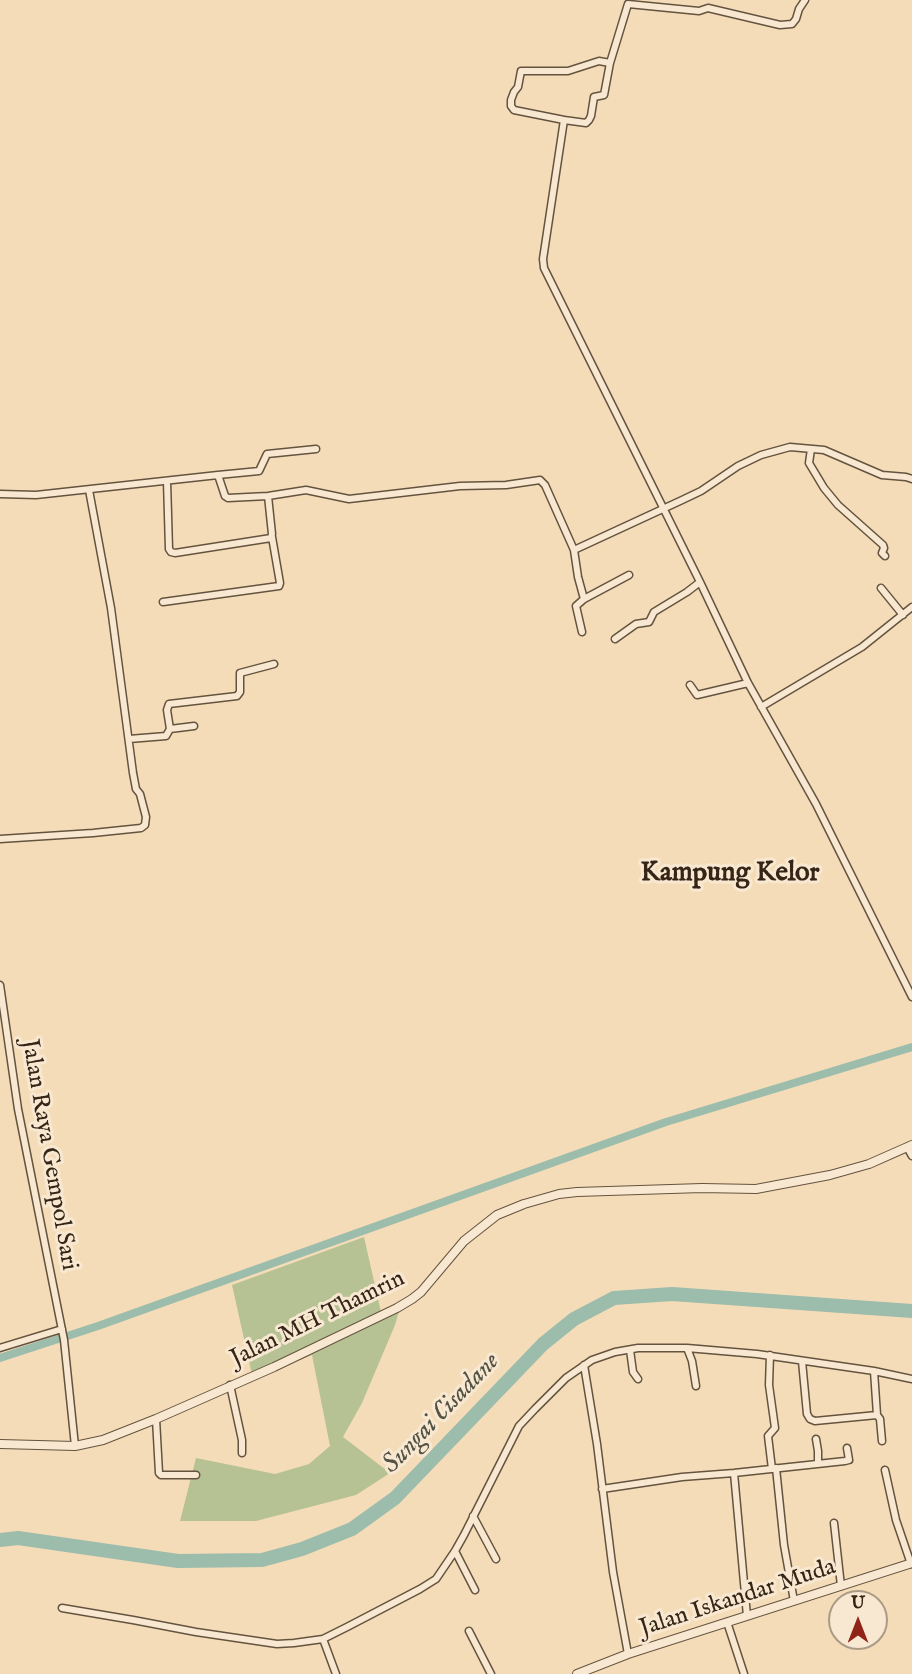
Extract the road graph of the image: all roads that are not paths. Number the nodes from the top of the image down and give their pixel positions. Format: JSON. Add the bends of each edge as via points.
{"nodes":[{"id":1,"x":805,"y":0,"type":"edge"},
{"id":2,"x":610,"y":63,"type":"junction"},
{"id":3,"x":564,"y":120,"type":"junction"},
{"id":4,"x":316,"y":449,"type":"dead end"},
{"id":5,"x":811,"y":449,"type":"junction"},
{"id":6,"x":218,"y":475,"type":"junction"},
{"id":7,"x":912,"y":479,"type":"edge"},
{"id":8,"x":167,"y":481,"type":"junction"},
{"id":9,"x":89,"y":490,"type":"junction"},
{"id":10,"x":0,"y":494,"type":"edge"},
{"id":11,"x":268,"y":496,"type":"junction"},
{"id":12,"x":663,"y":509,"type":"junction"},
{"id":13,"x":272,"y":537,"type":"junction"},
{"id":14,"x":574,"y":550,"type":"junction"},
{"id":15,"x":885,"y":556,"type":"dead end"},
{"id":16,"x":629,"y":575,"type":"dead end"},
{"id":17,"x":700,"y":582,"type":"junction"},
{"id":18,"x":881,"y":588,"type":"dead end"},
{"id":19,"x":584,"y":599,"type":"junction"},
{"id":20,"x":163,"y":602,"type":"dead end"},
{"id":21,"x":912,"y":607,"type":"edge"},
{"id":22,"x":903,"y":615,"type":"junction"},
{"id":23,"x":582,"y":632,"type":"dead end"},
{"id":24,"x":615,"y":639,"type":"dead end"},
{"id":25,"x":274,"y":664,"type":"dead end"},
{"id":26,"x":748,"y":683,"type":"junction"},
{"id":27,"x":690,"y":685,"type":"dead end"},
{"id":28,"x":761,"y":707,"type":"junction"},
{"id":29,"x":194,"y":726,"type":"dead end"},
{"id":30,"x":170,"y":729,"type":"junction"},
{"id":31,"x":129,"y":739,"type":"junction"},
{"id":32,"x":0,"y":839,"type":"edge"},
{"id":33,"x":0,"y":985,"type":"edge"},
{"id":34,"x":912,"y":997,"type":"edge"},
{"id":35,"x":910,"y":1146,"type":"edge"},
{"id":36,"x":912,"y":1156,"type":"edge"},
{"id":37,"x":62,"y":1330,"type":"junction"},
{"id":38,"x":0,"y":1348,"type":"edge"},
{"id":39,"x":687,"y":1348,"type":"junction"},
{"id":40,"x":630,"y":1350,"type":"junction"},
{"id":41,"x":770,"y":1355,"type":"junction"},
{"id":42,"x":802,"y":1361,"type":"junction"},
{"id":43,"x":584,"y":1365,"type":"junction"},
{"id":44,"x":874,"y":1371,"type":"junction"},
{"id":45,"x":638,"y":1378,"type":"dead end"},
{"id":46,"x":912,"y":1379,"type":"edge"},
{"id":47,"x":230,"y":1385,"type":"junction"},
{"id":48,"x":696,"y":1386,"type":"dead end"},
{"id":49,"x":876,"y":1415,"type":"junction"},
{"id":50,"x":156,"y":1419,"type":"junction"},
{"id":51,"x":816,"y":1439,"type":"dead end"},
{"id":52,"x":882,"y":1440,"type":"dead end"},
{"id":53,"x":0,"y":1444,"type":"edge"},
{"id":54,"x":75,"y":1446,"type":"junction"},
{"id":55,"x":847,"y":1448,"type":"dead end"},
{"id":56,"x":242,"y":1453,"type":"dead end"},
{"id":57,"x":818,"y":1464,"type":"junction"},
{"id":58,"x":774,"y":1468,"type":"junction"},
{"id":59,"x":885,"y":1470,"type":"dead end"},
{"id":60,"x":734,"y":1473,"type":"junction"},
{"id":61,"x":196,"y":1475,"type":"dead end"},
{"id":62,"x":602,"y":1489,"type":"junction"},
{"id":63,"x":473,"y":1516,"type":"junction"},
{"id":64,"x":834,"y":1523,"type":"dead end"},
{"id":65,"x":455,"y":1551,"type":"junction"},
{"id":66,"x":496,"y":1559,"type":"dead end"},
{"id":67,"x":911,"y":1564,"type":"edge"},
{"id":68,"x":841,"y":1586,"type":"junction"},
{"id":69,"x":475,"y":1590,"type":"dead end"},
{"id":70,"x":794,"y":1601,"type":"junction"},
{"id":71,"x":62,"y":1608,"type":"dead end"},
{"id":72,"x":747,"y":1616,"type":"junction"},
{"id":73,"x":727,"y":1622,"type":"junction"},
{"id":74,"x":469,"y":1631,"type":"dead end"},
{"id":75,"x":323,"y":1639,"type":"junction"},
{"id":76,"x":628,"y":1654,"type":"junction"},
{"id":77,"x":336,"y":1674,"type":"edge"},
{"id":78,"x":491,"y":1674,"type":"edge"},
{"id":79,"x":577,"y":1674,"type":"edge"},
{"id":80,"x":744,"y":1674,"type":"edge"}],
"edges":[{"from":1,"to":2,"type":"street","via":[[792,24],[780,25],[708,8],[699,11],[628,4]]},
{"from":2,"to":3,"type":"street","via":[[603,95],[592,99],[589,120]]},
{"from":2,"to":3,"type":"street","via":[[599,61],[568,71],[521,71],[511,100],[514,110]]},
{"from":3,"to":12,"type":"street","via":[[544,268]]},
{"from":4,"to":6,"type":"street","via":[[267,454],[259,471]]},
{"from":5,"to":7,"type":"street","via":[[824,450],[882,475]]},
{"from":5,"to":12,"type":"street","via":[[790,447],[761,455]]},
{"from":5,"to":15,"type":"street","via":[[809,463],[824,488],[883,545]]},
{"from":6,"to":8,"type":"street"},
{"from":6,"to":11,"type":"street","via":[[228,498]]},
{"from":8,"to":9,"type":"street"},
{"from":8,"to":13,"type":"street","via":[[171,552]]},
{"from":9,"to":10,"type":"street"},
{"from":9,"to":31,"type":"street","via":[[111,608]]},
{"from":11,"to":13,"type":"street"},
{"from":11,"to":14,"type":"street","via":[[306,490],[349,499],[538,480],[543,481]]},
{"from":12,"to":14,"type":"street"},
{"from":12,"to":17,"type":"street"},
{"from":13,"to":20,"type":"street","via":[[279,586]]},
{"from":14,"to":19,"type":"street"},
{"from":16,"to":19,"type":"street"},
{"from":17,"to":24,"type":"street","via":[[654,612],[649,622],[636,624]]},
{"from":17,"to":26,"type":"street"},
{"from":18,"to":22,"type":"street"},
{"from":19,"to":23,"type":"street","via":[[575,607]]},
{"from":21,"to":22,"type":"street"},
{"from":22,"to":28,"type":"street","via":[[862,647]]},
{"from":25,"to":30,"type":"street","via":[[240,673],[237,696],[169,705]]},
{"from":26,"to":27,"type":"street","via":[[697,695]]},
{"from":26,"to":28,"type":"street"},
{"from":28,"to":34,"type":"street","via":[[816,804]]},
{"from":29,"to":30,"type":"street"},
{"from":30,"to":31,"type":"street","via":[[166,736]]},
{"from":31,"to":32,"type":"street","via":[[134,781],[146,817],[144,827]]},
{"from":33,"to":37,"type":"street","name":"Jalan Raya Gempol Sari","via":[[18,1109]]},
{"from":35,"to":36,"type":"street"},
{"from":35,"to":47,"type":"street","name":"Jalan MH Thamrin","via":[[830,1175],[756,1189],[578,1192],[524,1204],[497,1215],[464,1241],[412,1299]]},
{"from":37,"to":38,"type":"street"},
{"from":37,"to":54,"type":"street","name":"Jalan Raya Gempol Sari"},
{"from":39,"to":40,"type":"street"},
{"from":39,"to":41,"type":"street"},
{"from":39,"to":48,"type":"street"},
{"from":40,"to":43,"type":"street"},
{"from":40,"to":45,"type":"street","via":[[633,1372]]},
{"from":41,"to":42,"type":"street"},
{"from":41,"to":58,"type":"street","via":[[775,1428],[768,1436]]},
{"from":42,"to":44,"type":"street"},
{"from":42,"to":49,"type":"street","via":[[810,1419]]},
{"from":43,"to":62,"type":"street"},
{"from":43,"to":63,"type":"street","via":[[519,1426]]},
{"from":44,"to":46,"type":"street"},
{"from":44,"to":49,"type":"street"},
{"from":47,"to":50,"type":"street","name":"Jalan MH Thamrin"},
{"from":47,"to":56,"type":"street"},
{"from":49,"to":52,"type":"street"},
{"from":50,"to":54,"type":"street","name":"Jalan MH Thamrin","via":[[103,1440]]},
{"from":50,"to":61,"type":"street","via":[[159,1473]]},
{"from":51,"to":57,"type":"street"},
{"from":53,"to":54,"type":"street","name":"Jalan MH Thamrin"},
{"from":55,"to":57,"type":"street","via":[[848,1461]]},
{"from":57,"to":58,"type":"street"},
{"from":58,"to":60,"type":"street"},
{"from":58,"to":70,"type":"street"},
{"from":59,"to":67,"type":"street"},
{"from":60,"to":62,"type":"street"},
{"from":60,"to":72,"type":"street"},
{"from":62,"to":76,"type":"street"},
{"from":63,"to":65,"type":"street"},
{"from":63,"to":66,"type":"street"},
{"from":64,"to":68,"type":"street"},
{"from":65,"to":69,"type":"street"},
{"from":65,"to":75,"type":"street","via":[[433,1581]]},
{"from":67,"to":68,"type":"street","name":"Jalan Iskandar Muda"},
{"from":68,"to":70,"type":"street","name":"Jalan Iskandar Muda"},
{"from":70,"to":72,"type":"street","name":"Jalan Iskandar Muda"},
{"from":71,"to":75,"type":"street","via":[[257,1642]]},
{"from":72,"to":73,"type":"street","name":"Jalan Iskandar Muda"},
{"from":73,"to":76,"type":"street","name":"Jalan Iskandar Muda"},
{"from":73,"to":80,"type":"street"},
{"from":74,"to":78,"type":"street"},
{"from":75,"to":77,"type":"street"},
{"from":76,"to":79,"type":"street","name":"Jalan Iskandar Muda"}]}
